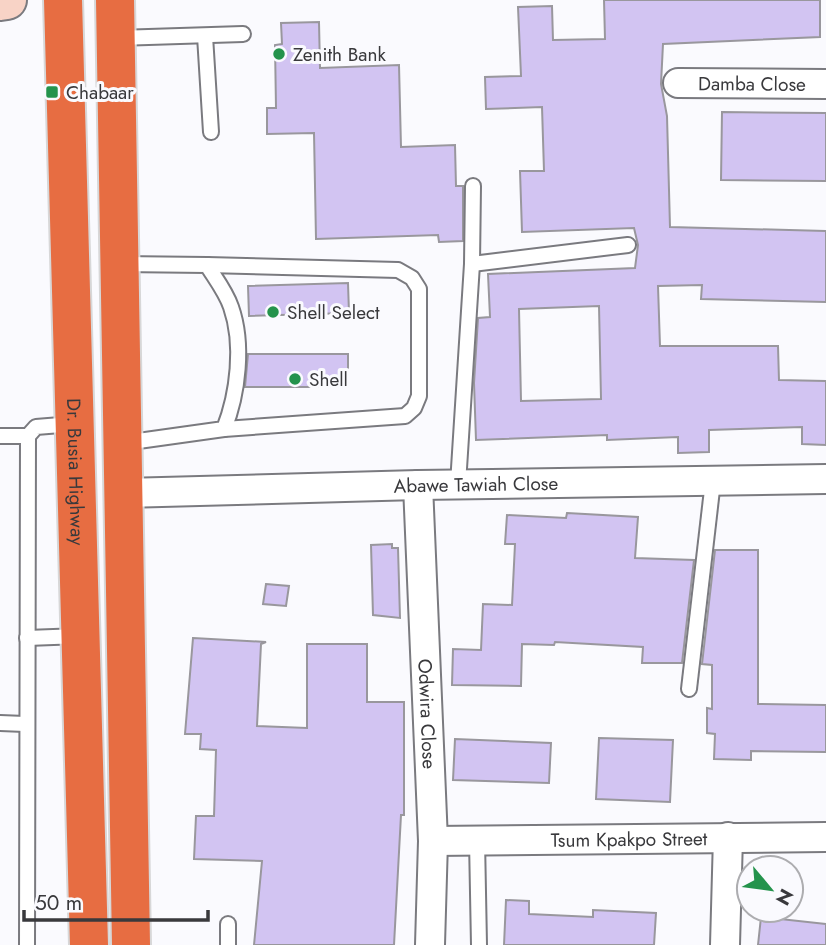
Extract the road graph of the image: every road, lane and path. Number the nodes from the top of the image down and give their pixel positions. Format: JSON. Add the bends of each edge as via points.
{"nodes":[{"id":1,"x":7,"y":0,"type":"edge"},
{"id":2,"x":63,"y":0,"type":"edge"},
{"id":3,"x":115,"y":0,"type":"edge"},
{"id":4,"x":0,"y":1,"type":"edge"},
{"id":5,"x":243,"y":34,"type":"dead end"},
{"id":6,"x":205,"y":36,"type":"junction"},
{"id":7,"x":116,"y":38,"type":"junction"},
{"id":8,"x":678,"y":83,"type":"dead end"},
{"id":9,"x":826,"y":84,"type":"edge"},
{"id":10,"x":211,"y":132,"type":"dead end"},
{"id":11,"x":473,"y":186,"type":"dead end"},
{"id":12,"x":628,"y":245,"type":"dead end"},
{"id":13,"x":118,"y":264,"type":"junction"},
{"id":14,"x":472,"y":264,"type":"junction"},
{"id":15,"x":207,"y":265,"type":"junction"},
{"id":16,"x":75,"y":424,"type":"junction"},
{"id":17,"x":224,"y":429,"type":"junction"},
{"id":18,"x":0,"y":436,"type":"edge"},
{"id":19,"x":27,"y":436,"type":"junction"},
{"id":20,"x":122,"y":443,"type":"junction"},
{"id":21,"x":826,"y":479,"type":"edge"},
{"id":22,"x":713,"y":481,"type":"junction"},
{"id":23,"x":458,"y":484,"type":"junction"},
{"id":24,"x":418,"y":485,"type":"junction"},
{"id":25,"x":124,"y":493,"type":"junction"},
{"id":26,"x":82,"y":636,"type":"junction"},
{"id":27,"x":27,"y":638,"type":"junction"},
{"id":28,"x":689,"y":689,"type":"dead end"},
{"id":29,"x":0,"y":723,"type":"edge"},
{"id":30,"x":25,"y":724,"type":"junction"},
{"id":31,"x":826,"y":836,"type":"edge"},
{"id":32,"x":728,"y":837,"type":"junction"},
{"id":33,"x":477,"y":840,"type":"junction"},
{"id":34,"x":433,"y":841,"type":"junction"},
{"id":35,"x":228,"y":924,"type":"dead end"},
{"id":36,"x":27,"y":945,"type":"edge"},
{"id":37,"x":89,"y":945,"type":"edge"},
{"id":38,"x":131,"y":945,"type":"edge"},
{"id":39,"x":229,"y":945,"type":"edge"},
{"id":40,"x":430,"y":945,"type":"edge"},
{"id":41,"x":479,"y":945,"type":"edge"},
{"id":42,"x":724,"y":945,"type":"edge"}],
"edges":[{"from":1,"to":4,"type":"street"},
{"from":2,"to":16,"type":"highway","name":"Dr. Busia Highway"},
{"from":3,"to":7,"type":"highway"},
{"from":5,"to":6,"type":"lane"},
{"from":6,"to":7,"type":"lane"},
{"from":6,"to":10,"type":"lane"},
{"from":7,"to":13,"type":"highway"},
{"from":8,"to":9,"type":"street","name":"Damba Close"},
{"from":11,"to":14,"type":"lane"},
{"from":12,"to":14,"type":"lane"},
{"from":13,"to":15,"type":"lane"},
{"from":13,"to":20,"type":"highway"},
{"from":14,"to":23,"type":"lane"},
{"from":15,"to":17,"type":"lane","via":[[231,308],[236,335],[234,404]]},
{"from":15,"to":17,"type":"lane","via":[[398,270],[419,289],[419,396],[405,416]]},
{"from":16,"to":19,"type":"lane","via":[[36,426]]},
{"from":16,"to":26,"type":"highway","name":"Dr. Busia Highway"},
{"from":17,"to":20,"type":"lane"},
{"from":18,"to":19,"type":"lane"},
{"from":19,"to":27,"type":"lane"},
{"from":20,"to":25,"type":"highway"},
{"from":21,"to":22,"type":"street","name":"Abawe Tawiah Close"},
{"from":22,"to":23,"type":"street","name":"Abawe Tawiah Close"},
{"from":22,"to":28,"type":"lane"},
{"from":23,"to":24,"type":"street","name":"Abawe Tawiah Close"},
{"from":24,"to":25,"type":"street","name":"Abawe Tawiah Close"},
{"from":24,"to":34,"type":"street","name":"Odwira Close"},
{"from":25,"to":38,"type":"highway"},
{"from":26,"to":27,"type":"lane"},
{"from":26,"to":37,"type":"highway","name":"Dr. Busia Highway"},
{"from":27,"to":30,"type":"lane"},
{"from":29,"to":30,"type":"lane"},
{"from":30,"to":36,"type":"lane"},
{"from":31,"to":32,"type":"street","name":"Tsum Kpakpo Street"},
{"from":32,"to":33,"type":"street","name":"Tsum Kpakpo Street"},
{"from":32,"to":42,"type":"street"},
{"from":33,"to":34,"type":"street","name":"Tsum Kpakpo Street"},
{"from":33,"to":41,"type":"lane"},
{"from":34,"to":40,"type":"street","name":"Odwira Close"},
{"from":35,"to":39,"type":"lane"}]}
